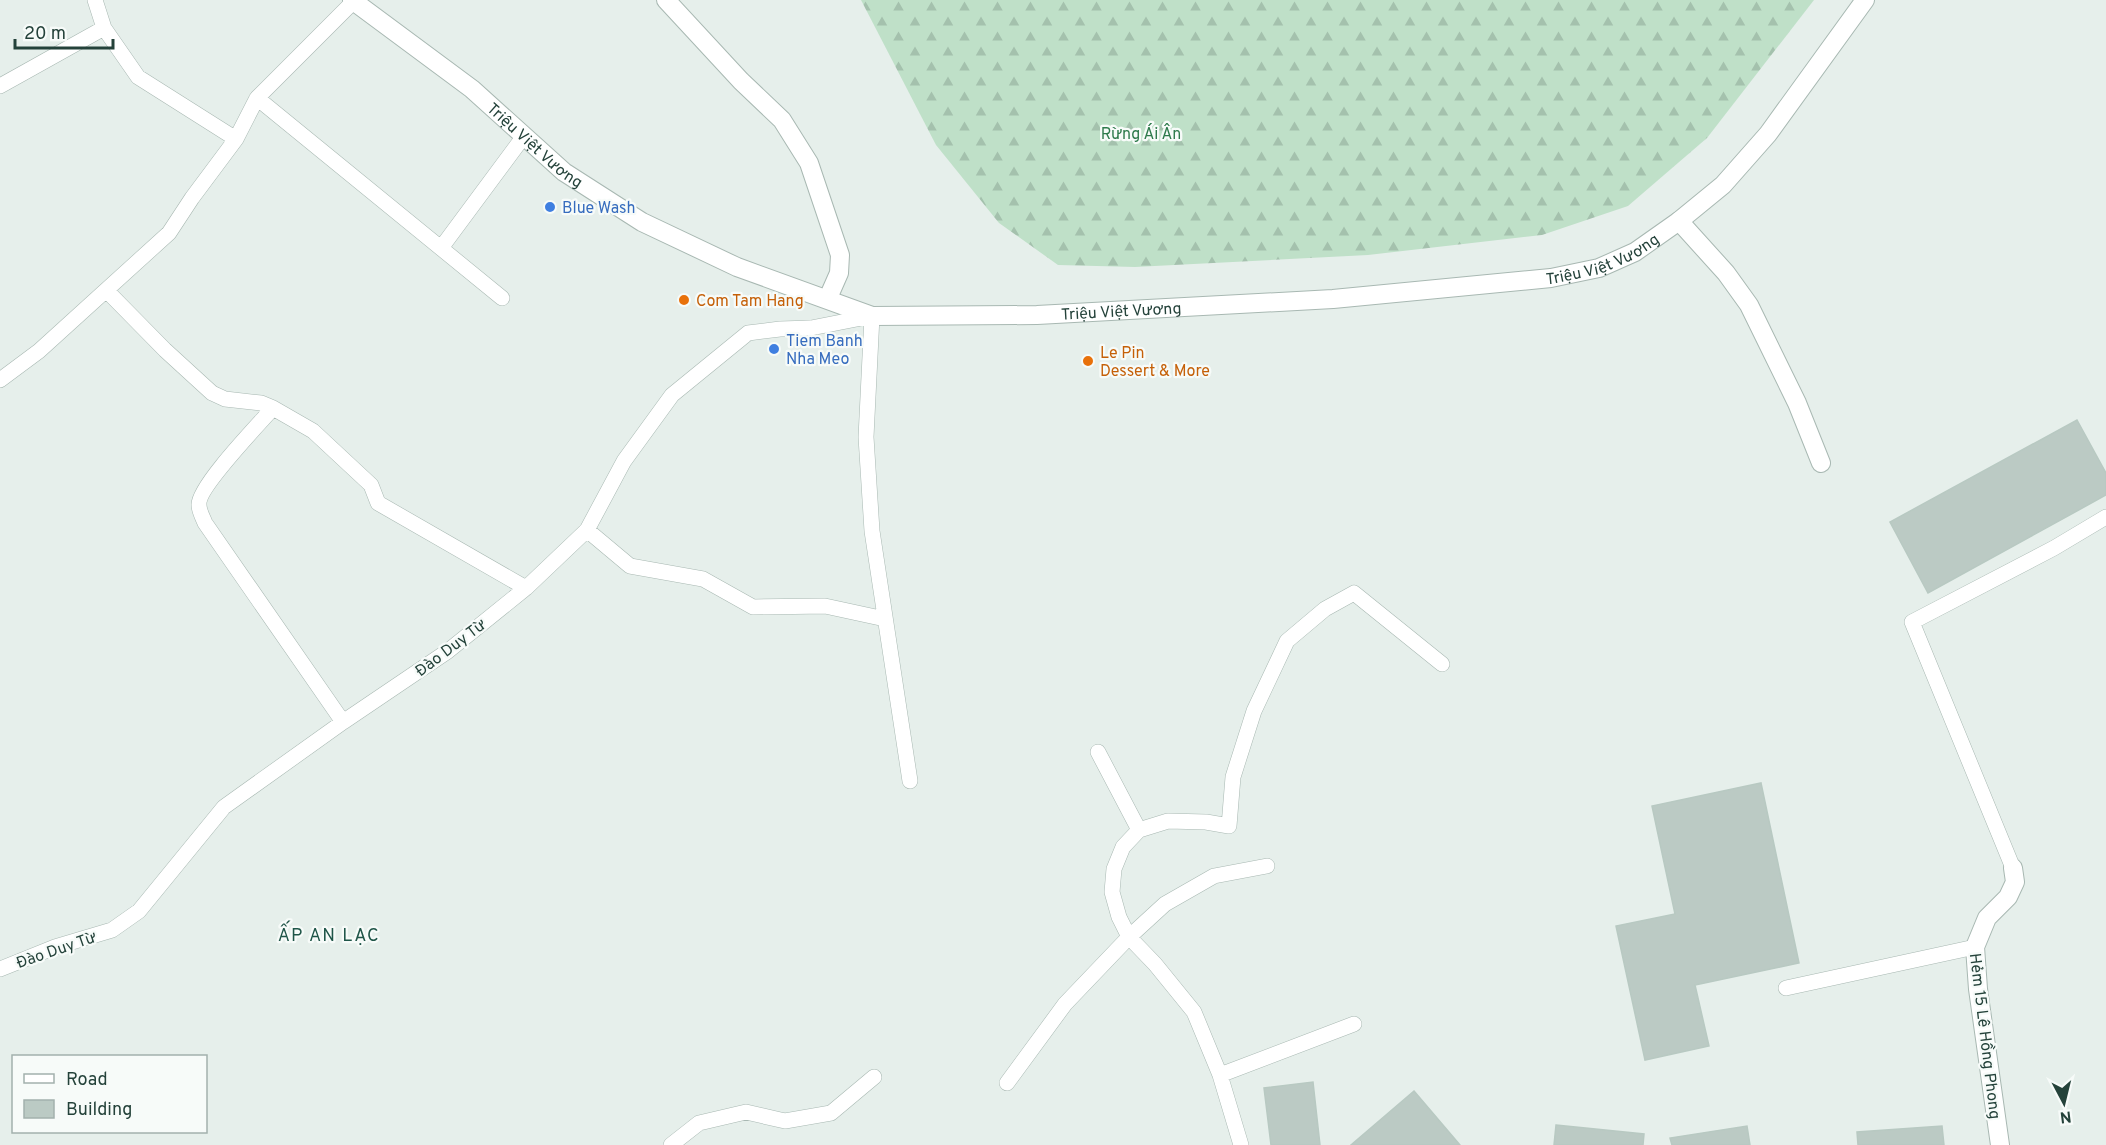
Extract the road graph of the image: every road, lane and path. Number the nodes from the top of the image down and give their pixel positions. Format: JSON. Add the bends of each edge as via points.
{"nodes":[{"id":1,"x":95,"y":0,"type":"edge"},
{"id":2,"x":666,"y":0,"type":"edge"},
{"id":3,"x":1865,"y":0,"type":"edge"},
{"id":4,"x":353,"y":1,"type":"edge"},
{"id":5,"x":104,"y":28,"type":"junction"},
{"id":6,"x":0,"y":86,"type":"edge"},
{"id":7,"x":257,"y":98,"type":"junction"},
{"id":8,"x":524,"y":136,"type":"junction"},
{"id":9,"x":236,"y":140,"type":"junction"},
{"id":10,"x":1679,"y":221,"type":"junction"},
{"id":11,"x":441,"y":248,"type":"junction"},
{"id":12,"x":107,"y":291,"type":"junction"},
{"id":13,"x":502,"y":298,"type":"dead end"},
{"id":14,"x":828,"y":298,"type":"junction"},
{"id":15,"x":872,"y":315,"type":"junction"},
{"id":16,"x":0,"y":380,"type":"edge"},
{"id":17,"x":273,"y":408,"type":"junction"},
{"id":18,"x":1821,"y":463,"type":"dead end"},
{"id":19,"x":2106,"y":517,"type":"edge"},
{"id":20,"x":587,"y":530,"type":"junction"},
{"id":21,"x":526,"y":588,"type":"junction"},
{"id":22,"x":885,"y":619,"type":"junction"},
{"id":23,"x":1442,"y":664,"type":"dead end"},
{"id":24,"x":343,"y":722,"type":"junction"},
{"id":25,"x":1098,"y":752,"type":"dead end"},
{"id":26,"x":910,"y":781,"type":"dead end"},
{"id":27,"x":1139,"y":830,"type":"junction"},
{"id":28,"x":1267,"y":866,"type":"dead end"},
{"id":29,"x":2013,"y":868,"type":"joint"},
{"id":30,"x":1129,"y":937,"type":"junction"},
{"id":31,"x":1975,"y":947,"type":"junction"},
{"id":32,"x":0,"y":969,"type":"edge"},
{"id":33,"x":1786,"y":988,"type":"dead end"},
{"id":34,"x":1354,"y":1024,"type":"dead end"},
{"id":35,"x":1220,"y":1075,"type":"junction"},
{"id":36,"x":874,"y":1077,"type":"dead end"},
{"id":37,"x":1007,"y":1083,"type":"dead end"},
{"id":38,"x":671,"y":1145,"type":"edge"},
{"id":39,"x":1241,"y":1145,"type":"edge"},
{"id":40,"x":2000,"y":1145,"type":"edge"}],
"edges":[{"from":1,"to":5,"type":"lane"},
{"from":2,"to":14,"type":"street","via":[[782,120],[809,163],[840,255],[839,273]]},
{"from":3,"to":10,"type":"street","name":"Triệu Việt Vương","via":[[1768,134],[1723,185]]},
{"from":4,"to":7,"type":"lane"},
{"from":4,"to":8,"type":"street","name":"Triệu Việt Vương","via":[[472,89]]},
{"from":5,"to":6,"type":"lane"},
{"from":5,"to":9,"type":"lane","via":[[138,77]]},
{"from":7,"to":9,"type":"lane"},
{"from":7,"to":11,"type":"lane"},
{"from":8,"to":11,"type":"lane"},
{"from":8,"to":14,"type":"street","name":"Triệu Việt Vương","via":[[564,172],[642,222],[737,267]]},
{"from":9,"to":12,"type":"lane","via":[[169,233]]},
{"from":10,"to":15,"type":"street","name":"Triệu Việt Vương","via":[[1635,252],[1599,268],[1551,278],[1333,299],[1147,310]]},
{"from":10,"to":18,"type":"street","via":[[1749,305],[1797,403]]},
{"from":11,"to":13,"type":"lane"},
{"from":12,"to":16,"type":"lane"},
{"from":12,"to":17,"type":"lane","via":[[212,393]]},
{"from":14,"to":15,"type":"street","name":"Triệu Việt Vương"},
{"from":15,"to":20,"type":"lane","name":"Đào Duy Từ","via":[[811,328],[748,333],[672,394],[624,461]]},
{"from":15,"to":22,"type":"lane","via":[[866,437],[872,531]]},
{"from":17,"to":21,"type":"lane","via":[[313,431],[371,485],[378,503]]},
{"from":17,"to":24,"type":"lane","via":[[212,478],[198,504],[205,523]]},
{"from":19,"to":29,"type":"lane","via":[[1912,622]]},
{"from":20,"to":21,"type":"lane","name":"Đào Duy Từ"},
{"from":20,"to":22,"type":"lane","via":[[630,566],[703,579],[753,607],[825,606]]},
{"from":21,"to":24,"type":"lane","name":"Đào Duy Từ","via":[[448,651]]},
{"from":22,"to":26,"type":"lane"},
{"from":23,"to":27,"type":"lane","via":[[1354,593],[1325,609],[1287,641],[1254,711],[1233,777],[1229,826],[1168,821]]},
{"from":24,"to":32,"type":"lane","name":"Đào Duy Từ","via":[[224,807],[139,911],[112,930]]},
{"from":25,"to":27,"type":"lane"},
{"from":27,"to":30,"type":"lane","via":[[1123,847],[1114,869],[1112,892]]},
{"from":28,"to":30,"type":"lane","via":[[1214,876],[1165,904]]},
{"from":29,"to":31,"type":"street","name":"Hẻm 15 Lê Hồng Phong","via":[[2015,882],[2008,897],[1987,918]]},
{"from":30,"to":35,"type":"lane","via":[[1194,1012]]},
{"from":30,"to":37,"type":"lane","via":[[1065,1004]]},
{"from":31,"to":33,"type":"lane"},
{"from":31,"to":40,"type":"street","name":"Hẻm 15 Lê Hồng Phong"},
{"from":34,"to":35,"type":"lane"},
{"from":35,"to":39,"type":"lane"},
{"from":36,"to":38,"type":"lane","via":[[831,1113],[785,1121],[747,1112],[699,1124]]}]}
